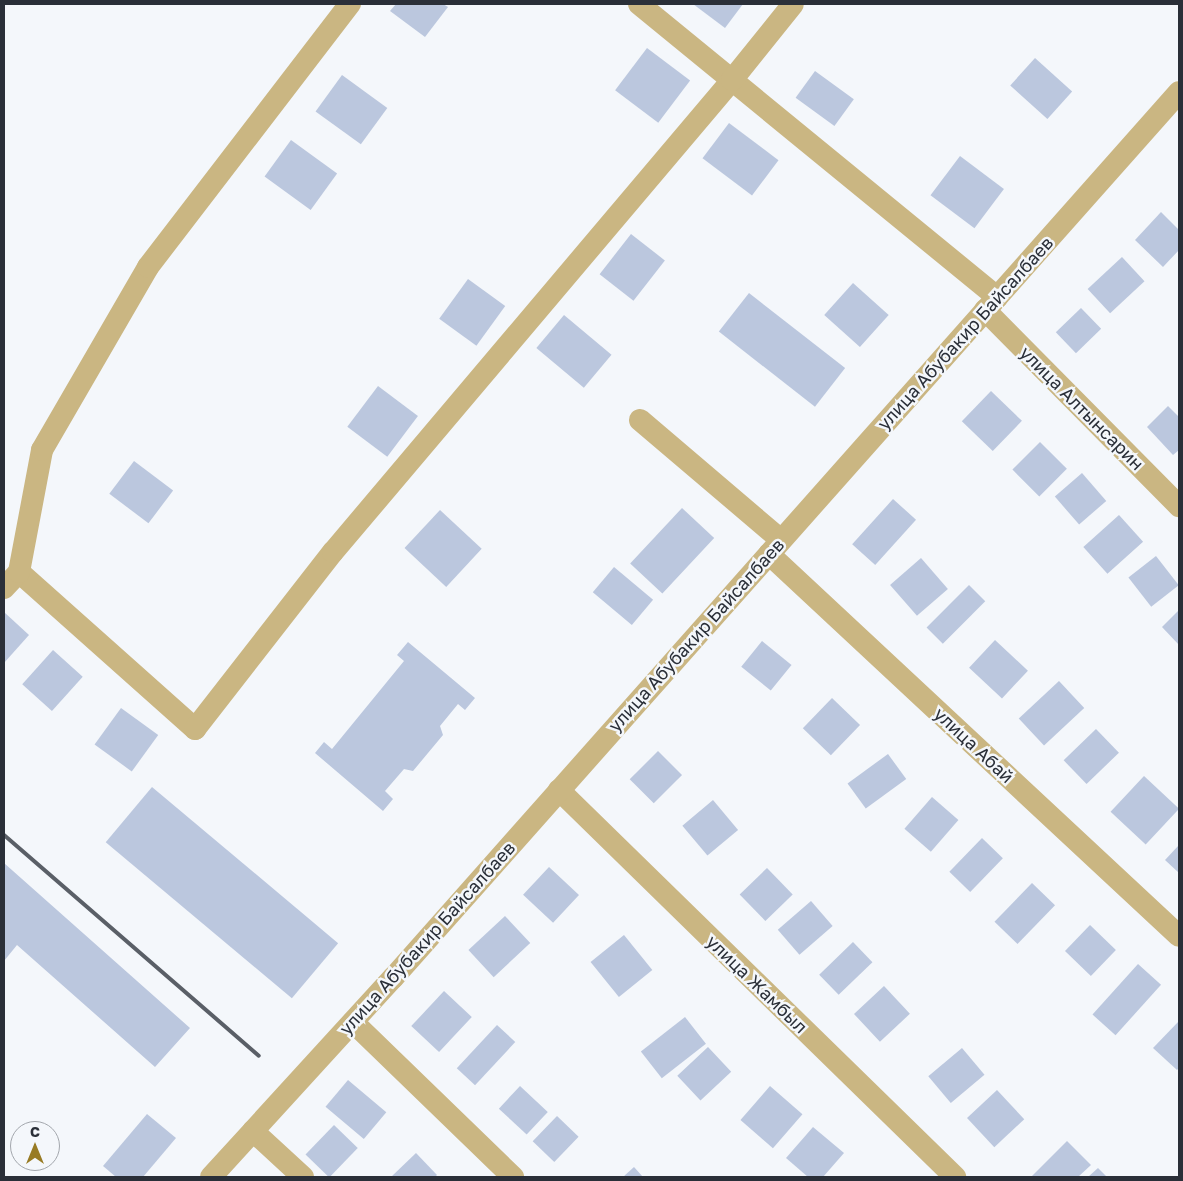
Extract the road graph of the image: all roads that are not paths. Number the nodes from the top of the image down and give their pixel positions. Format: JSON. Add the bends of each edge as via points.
{"nodes":[{"id":1,"x":350,"y":4,"type":"edge"},
{"id":2,"x":639,"y":4,"type":"edge"},
{"id":3,"x":793,"y":4,"type":"edge"},
{"id":4,"x":732,"y":80,"type":"junction"},
{"id":5,"x":1179,"y":92,"type":"edge"},
{"id":6,"x":991,"y":304,"type":"junction"},
{"id":7,"x":640,"y":420,"type":"dead end"},
{"id":8,"x":1179,"y":506,"type":"edge"},
{"id":9,"x":775,"y":547,"type":"junction"},
{"id":10,"x":11,"y":580,"type":"edge"},
{"id":11,"x":559,"y":790,"type":"junction"},
{"id":12,"x":1179,"y":936,"type":"edge"},
{"id":13,"x":353,"y":1022,"type":"junction"},
{"id":14,"x":253,"y":1131,"type":"junction"},
{"id":15,"x":211,"y":1177,"type":"edge"},
{"id":16,"x":303,"y":1177,"type":"edge"},
{"id":17,"x":513,"y":1177,"type":"edge"},
{"id":18,"x":955,"y":1177,"type":"edge"}],
"edges":[{"from":1,"to":10,"type":"street","via":[[148,267],[42,450]]},
{"from":2,"to":4,"type":"street","name":"улица Алтынсарин"},
{"from":3,"to":4,"type":"street"},
{"from":4,"to":6,"type":"street","name":"улица Алтынсарин"},
{"from":4,"to":10,"type":"street","via":[[333,552],[194,730]]},
{"from":5,"to":6,"type":"street","name":"улица Абубакир Байсалбаев"},
{"from":6,"to":8,"type":"street","name":"улица Алтынсарин"},
{"from":6,"to":9,"type":"street","name":"улица Абубакир Байсалбаев"},
{"from":7,"to":9,"type":"street","name":"улица Абай"},
{"from":9,"to":11,"type":"street","name":"улица Абубакир Байсалбаев"},
{"from":9,"to":12,"type":"street","name":"улица Абай"},
{"from":11,"to":13,"type":"street","name":"улица Абубакир Байсалбаев"},
{"from":11,"to":18,"type":"street","name":"улица Жамбыл"},
{"from":13,"to":14,"type":"street","name":"улица Абубакир Байсалбаев"},
{"from":13,"to":17,"type":"street"},
{"from":14,"to":15,"type":"street","name":"улица Абубакир Байсалбаев"},
{"from":14,"to":16,"type":"street"}]}
